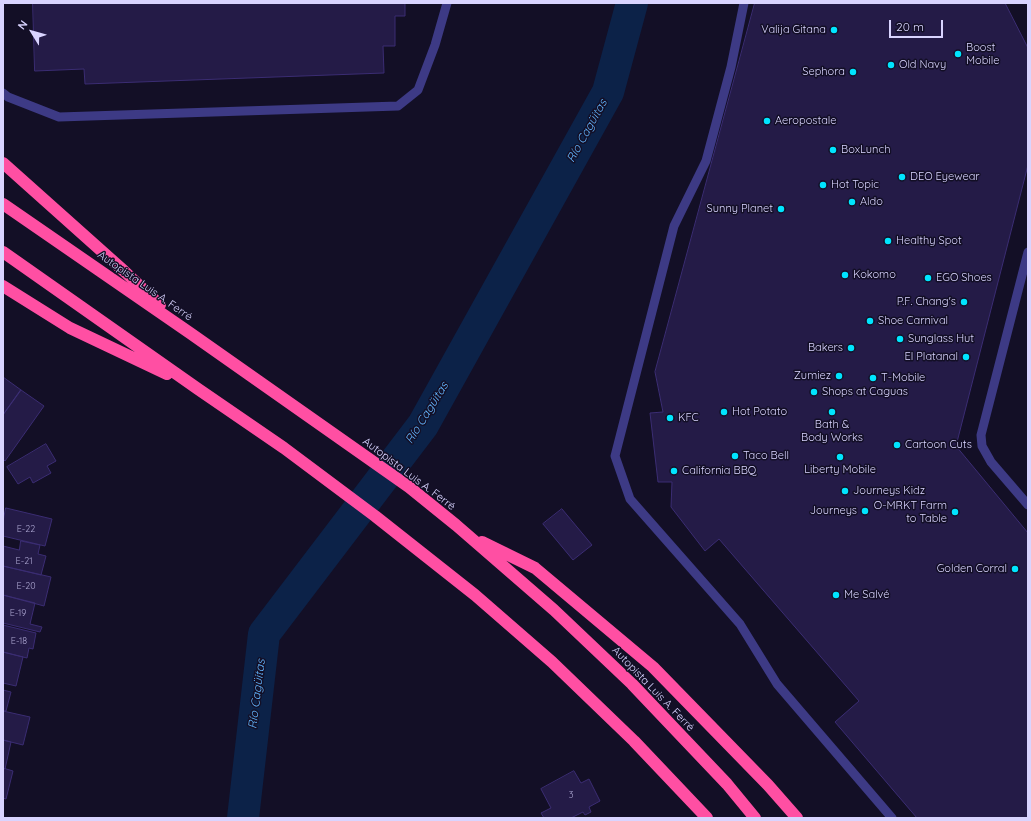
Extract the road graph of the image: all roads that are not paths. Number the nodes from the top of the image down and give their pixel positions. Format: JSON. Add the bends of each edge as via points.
{"nodes":[{"id":1,"x":447,"y":3,"type":"edge"},
{"id":2,"x":744,"y":3,"type":"edge"},
{"id":3,"x":3,"y":93,"type":"edge"},
{"id":4,"x":3,"y":163,"type":"edge"},
{"id":5,"x":3,"y":204,"type":"edge"},
{"id":6,"x":3,"y":252,"type":"edge"},
{"id":7,"x":1028,"y":252,"type":"edge"},
{"id":8,"x":3,"y":286,"type":"edge"},
{"id":9,"x":190,"y":333,"type":"junction"},
{"id":10,"x":198,"y":389,"type":"junction"},
{"id":11,"x":1028,"y":505,"type":"edge"},
{"id":12,"x":467,"y":535,"type":"junction"},
{"id":13,"x":707,"y":818,"type":"edge"},
{"id":14,"x":755,"y":818,"type":"edge"},
{"id":15,"x":797,"y":818,"type":"edge"},
{"id":16,"x":892,"y":818,"type":"edge"}],
"edges":[{"from":1,"to":3,"type":"lane","via":[[418,90],[398,106],[60,117]]},
{"from":2,"to":16,"type":"lane","via":[[731,67],[706,161],[674,226],[615,456],[630,499],[740,624],[777,684]]},
{"from":4,"to":9,"type":"highway"},
{"from":5,"to":9,"type":"highway","name":"Autopista Luis A. Ferré"},
{"from":6,"to":10,"type":"highway"},
{"from":7,"to":11,"type":"lane","via":[[981,435],[982,446],[991,462]]},
{"from":8,"to":10,"type":"highway","via":[[70,328]]},
{"from":9,"to":12,"type":"highway","name":"Autopista Luis A. Ferré","via":[[409,487]]},
{"from":10,"to":13,"type":"highway","via":[[284,448],[475,595],[552,662],[634,741]]},
{"from":12,"to":14,"type":"highway","name":"Autopista Luis A. Ferré","via":[[554,610],[632,684],[727,784]]},
{"from":12,"to":15,"type":"highway","via":[[535,568],[653,667]]}]}
